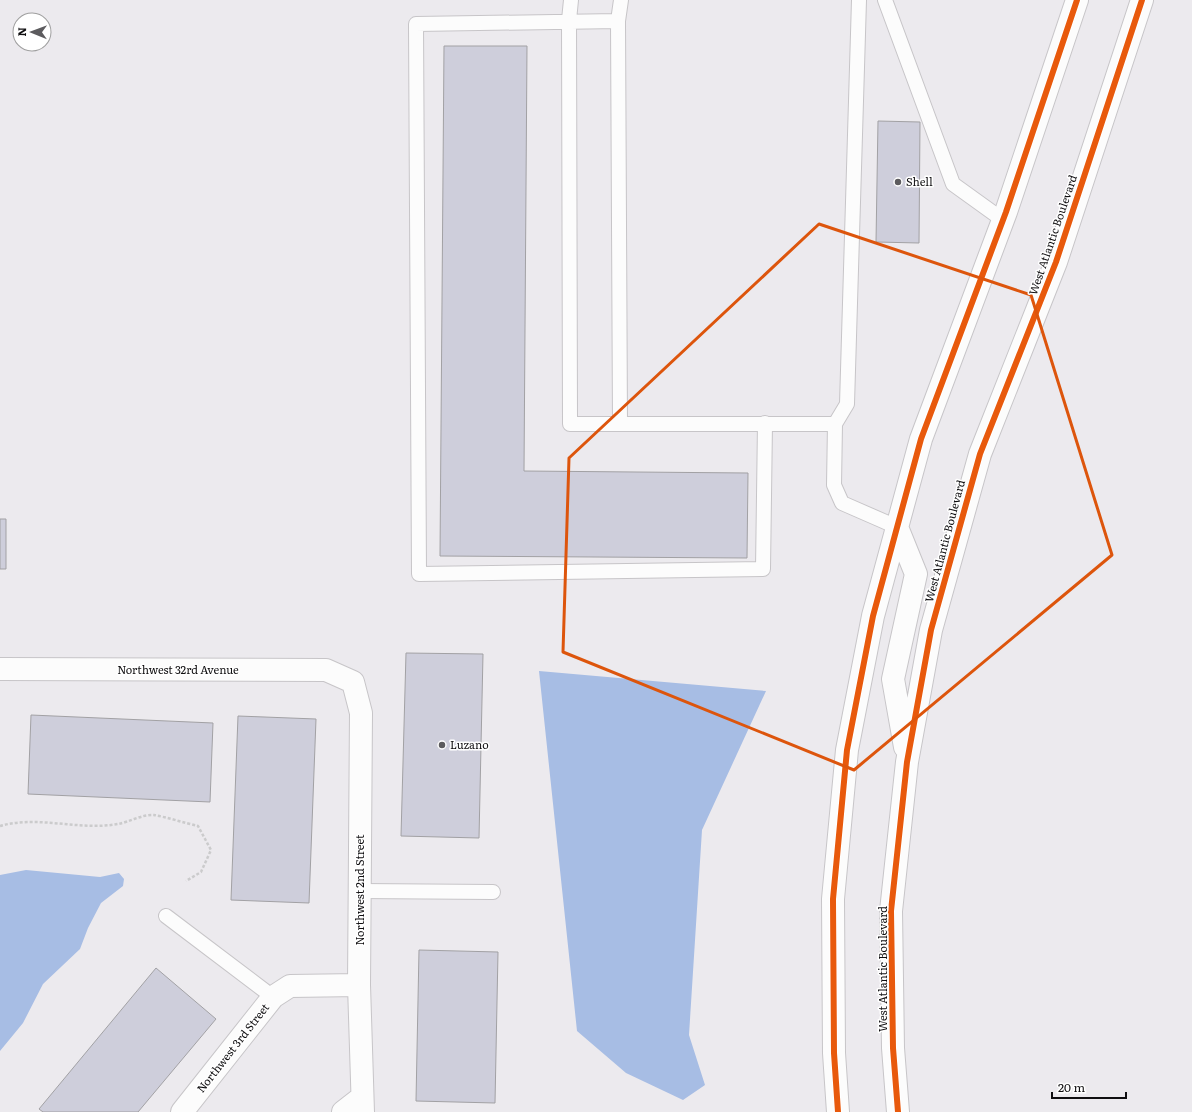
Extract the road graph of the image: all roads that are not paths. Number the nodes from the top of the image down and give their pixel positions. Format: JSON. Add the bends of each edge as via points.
{"nodes":[{"id":1,"x":571,"y":0,"type":"edge"},
{"id":2,"x":621,"y":0,"type":"edge"},
{"id":3,"x":859,"y":0,"type":"edge"},
{"id":4,"x":885,"y":0,"type":"edge"},
{"id":5,"x":1077,"y":0,"type":"edge"},
{"id":6,"x":1142,"y":0,"type":"edge"},
{"id":7,"x":569,"y":20,"type":"junction"},
{"id":8,"x":618,"y":20,"type":"junction"},
{"id":9,"x":1003,"y":220,"type":"junction"},
{"id":10,"x":765,"y":423,"type":"junction"},
{"id":11,"x":620,"y":424,"type":"junction"},
{"id":12,"x":836,"y":424,"type":"junction"},
{"id":13,"x":897,"y":527,"type":"junction"},
{"id":14,"x":0,"y":669,"type":"edge"},
{"id":15,"x":353,"y":682,"type":"joint"},
{"id":16,"x":907,"y":762,"type":"junction"},
{"id":17,"x":360,"y":891,"type":"junction"},
{"id":18,"x":494,"y":892,"type":"dead end"},
{"id":19,"x":166,"y":916,"type":"dead end"},
{"id":20,"x":359,"y":985,"type":"junction"},
{"id":21,"x":273,"y":997,"type":"junction"},
{"id":22,"x":362,"y":1105,"type":"edge"},
{"id":23,"x":182,"y":1112,"type":"edge"},
{"id":24,"x":343,"y":1112,"type":"edge"},
{"id":25,"x":838,"y":1112,"type":"edge"},
{"id":26,"x":898,"y":1112,"type":"edge"}],
"edges":[{"from":1,"to":7,"type":"lane"},
{"from":2,"to":8,"type":"lane"},
{"from":3,"to":12,"type":"lane","via":[[847,404]]},
{"from":4,"to":9,"type":"lane","via":[[953,184]]},
{"from":5,"to":9,"type":"main road"},
{"from":6,"to":16,"type":"main road","name":"West Atlantic Boulevard","via":[[1056,262],[980,454],[931,630]]},
{"from":7,"to":8,"type":"lane"},
{"from":7,"to":10,"type":"lane","via":[[416,24],[419,574],[763,569]]},
{"from":7,"to":11,"type":"lane","via":[[570,424]]},
{"from":8,"to":11,"type":"lane"},
{"from":9,"to":13,"type":"main road","via":[[921,439]]},
{"from":10,"to":11,"type":"lane"},
{"from":10,"to":12,"type":"lane"},
{"from":12,"to":13,"type":"lane","via":[[834,484],[842,503]]},
{"from":13,"to":16,"type":"main road","via":[[916,574],[893,678]]},
{"from":13,"to":25,"type":"main road","via":[[873,616],[846,758],[833,899],[834,1053]]},
{"from":14,"to":15,"type":"main road","name":"Northwest 32rd Avenue","via":[[326,670]]},
{"from":15,"to":17,"type":"main road","name":"Northwest 2nd Street","via":[[361,713]]},
{"from":16,"to":26,"type":"main road","name":"West Atlantic Boulevard","via":[[891,911],[893,1048]]},
{"from":17,"to":18,"type":"lane"},
{"from":17,"to":20,"type":"main road","name":"Northwest 2nd Street"},
{"from":19,"to":21,"type":"lane"},
{"from":20,"to":21,"type":"main road","name":"Northwest 3rd Street","via":[[290,986]]},
{"from":20,"to":22,"type":"main road","name":"Northwest 2nd Street"},
{"from":21,"to":23,"type":"main road","name":"Northwest 3rd Street"},
{"from":22,"to":24,"type":"main road","name":"Northwest 2nd Street"}]}
